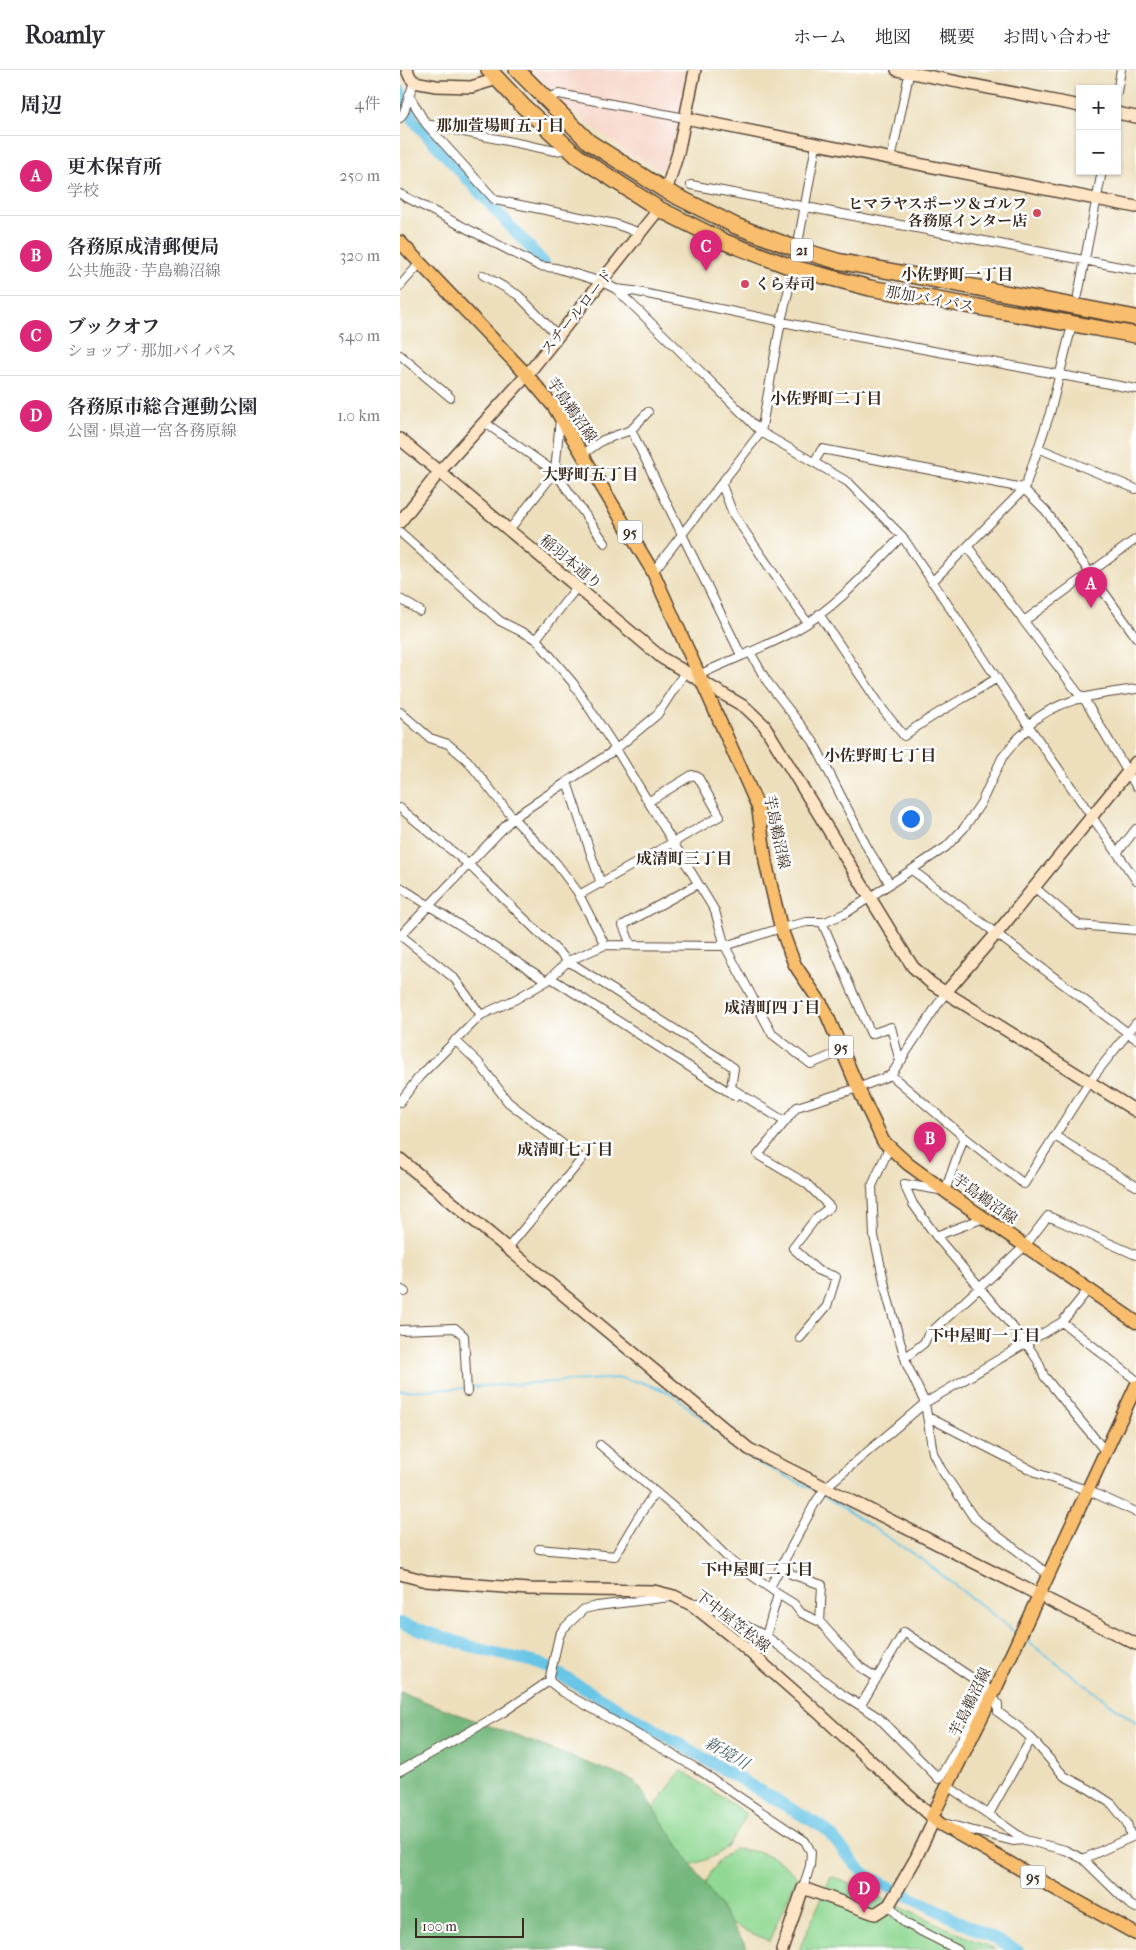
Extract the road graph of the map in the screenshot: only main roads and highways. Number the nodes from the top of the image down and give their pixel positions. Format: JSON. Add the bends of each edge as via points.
{"nodes":[{"id":1,"x":517,"y":70,"type":"edge"},
{"id":2,"x":493,"y":74,"type":"edge"},
{"id":3,"x":666,"y":191,"type":"junction"},
{"id":4,"x":659,"y":209,"type":"junction"},
{"id":5,"x":400,"y":242,"type":"edge"},
{"id":6,"x":1136,"y":318,"type":"edge"},
{"id":7,"x":1136,"y":335,"type":"edge"},
{"id":8,"x":1136,"y":1322,"type":"edge"},
{"id":9,"x":1136,"y":1386,"type":"edge"},
{"id":10,"x":1136,"y":1934,"type":"edge"}],
"edges":[{"from":1,"to":3,"type":"highway","name":"那加バイパス","number":"21","via":[[589,142]]},
{"from":2,"to":4,"type":"highway","name":"那加バイパス","number":"21","via":[[577,156]]},
{"from":3,"to":4,"type":"highway","name":"スチールロード"},
{"from":3,"to":6,"type":"highway","name":"那加バイパス","number":"21","via":[[736,226],[837,261]]},
{"from":4,"to":7,"type":"highway","name":"那加バイパス","number":"21","via":[[724,242],[794,268],[870,288]]},
{"from":5,"to":8,"type":"main road","name":"芋島鵜沼線","number":"95","via":[[527,375],[560,417],[653,572],[695,673],[758,807],[766,864],[781,928],[795,965],[824,1008],[883,1141],[945,1191]]},
{"from":9,"to":10,"type":"main road","name":"芋島鵜沼線","number":"95","via":[[992,1693],[936,1821]]}]}
